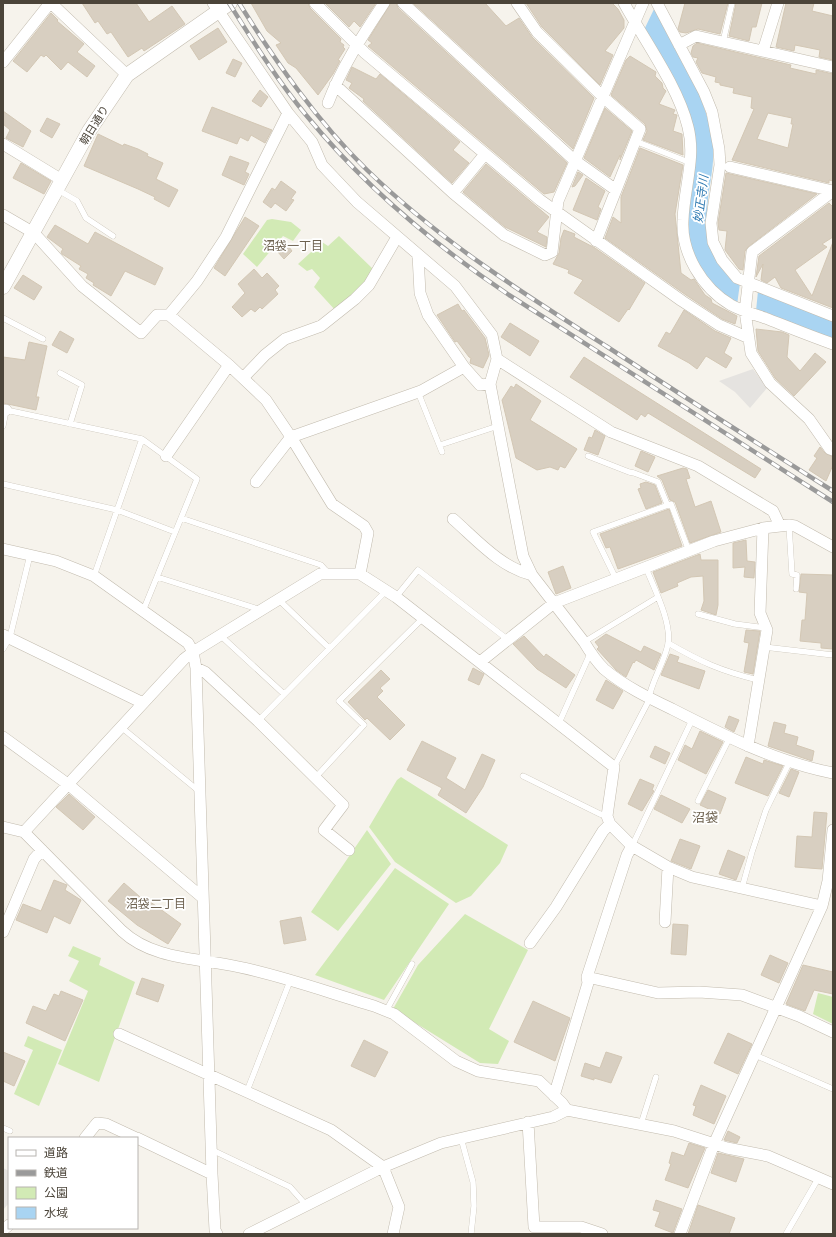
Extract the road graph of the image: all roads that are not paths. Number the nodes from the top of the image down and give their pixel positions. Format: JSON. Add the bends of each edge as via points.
{"nodes":[{"id":1,"x":50,"y":3,"type":"edge"},
{"id":2,"x":230,"y":3,"type":"edge"},
{"id":3,"x":315,"y":3,"type":"edge"},
{"id":4,"x":384,"y":3,"type":"edge"},
{"id":5,"x":402,"y":3,"type":"edge"},
{"id":6,"x":517,"y":3,"type":"edge"},
{"id":7,"x":624,"y":3,"type":"edge"},
{"id":8,"x":643,"y":3,"type":"edge"},
{"id":9,"x":657,"y":3,"type":"edge"},
{"id":10,"x":732,"y":3,"type":"edge"},
{"id":11,"x":778,"y":3,"type":"edge"},
{"id":12,"x":216,"y":7,"type":"edge"},
{"id":13,"x":636,"y":18,"type":"junction"},
{"id":14,"x":723,"y":42,"type":"junction"},
{"id":15,"x":679,"y":44,"type":"junction"},
{"id":16,"x":356,"y":45,"type":"junction"},
{"id":17,"x":763,"y":51,"type":"junction"},
{"id":18,"x":3,"y":62,"type":"edge"},
{"id":19,"x":833,"y":67,"type":"edge"},
{"id":20,"x":127,"y":75,"type":"junction"},
{"id":21,"x":335,"y":85,"type":"junction"},
{"id":22,"x":603,"y":97,"type":"junction"},
{"id":23,"x":328,"y":103,"type":"dead end"},
{"id":24,"x":288,"y":113,"type":"junction"},
{"id":25,"x":635,"y":141,"type":"junction"},
{"id":26,"x":3,"y":144,"type":"edge"},
{"id":27,"x":485,"y":154,"type":"junction"},
{"id":28,"x":574,"y":160,"type":"junction"},
{"id":29,"x":691,"y":163,"type":"junction"},
{"id":30,"x":730,"y":167,"type":"dead end"},
{"id":31,"x":60,"y":185,"type":"junction"},
{"id":32,"x":616,"y":190,"type":"junction"},
{"id":33,"x":833,"y":191,"type":"edge"},
{"id":34,"x":453,"y":193,"type":"junction"},
{"id":35,"x":555,"y":211,"type":"junction"},
{"id":36,"x":3,"y":215,"type":"edge"},
{"id":37,"x":34,"y":233,"type":"junction"},
{"id":38,"x":113,"y":236,"type":"dead end"},
{"id":39,"x":397,"y":237,"type":"junction"},
{"id":40,"x":596,"y":241,"type":"junction"},
{"id":41,"x":418,"y":256,"type":"junction"},
{"id":42,"x":748,"y":286,"type":"junction"},
{"id":43,"x":3,"y":287,"type":"edge"},
{"id":44,"x":745,"y":309,"type":"junction"},
{"id":45,"x":169,"y":315,"type":"junction"},
{"id":46,"x":833,"y":316,"type":"edge"},
{"id":47,"x":3,"y":318,"type":"edge"},
{"id":48,"x":748,"y":338,"type":"junction"},
{"id":49,"x":43,"y":339,"type":"dead end"},
{"id":50,"x":833,"y":344,"type":"edge"},
{"id":51,"x":497,"y":359,"type":"junction"},
{"id":52,"x":229,"y":365,"type":"junction"},
{"id":53,"x":464,"y":367,"type":"junction"},
{"id":54,"x":60,"y":373,"type":"dead end"},
{"id":55,"x":243,"y":378,"type":"junction"},
{"id":56,"x":490,"y":384,"type":"junction"},
{"id":57,"x":418,"y":392,"type":"junction"},
{"id":58,"x":5,"y":410,"type":"edge"},
{"id":59,"x":70,"y":424,"type":"junction"},
{"id":60,"x":3,"y":426,"type":"edge"},
{"id":61,"x":499,"y":426,"type":"junction"},
{"id":62,"x":291,"y":437,"type":"junction"},
{"id":63,"x":142,"y":439,"type":"junction"},
{"id":64,"x":440,"y":445,"type":"junction"},
{"id":65,"x":833,"y":450,"type":"edge"},
{"id":66,"x":442,"y":452,"type":"dead end"},
{"id":67,"x":166,"y":456,"type":"junction"},
{"id":68,"x":588,"y":456,"type":"dead end"},
{"id":69,"x":256,"y":482,"type":"dead end"},
{"id":70,"x":3,"y":484,"type":"edge"},
{"id":71,"x":667,"y":504,"type":"junction"},
{"id":72,"x":117,"y":510,"type":"junction"},
{"id":73,"x":181,"y":518,"type":"junction"},
{"id":74,"x":453,"y":519,"type":"dead end"},
{"id":75,"x":784,"y":525,"type":"junction"},
{"id":76,"x":763,"y":528,"type":"junction"},
{"id":77,"x":175,"y":532,"type":"junction"},
{"id":78,"x":833,"y":547,"type":"edge"},
{"id":79,"x":3,"y":549,"type":"edge"},
{"id":80,"x":689,"y":551,"type":"junction"},
{"id":81,"x":30,"y":555,"type":"junction"},
{"id":82,"x":646,"y":568,"type":"junction"},
{"id":83,"x":329,"y":574,"type":"junction"},
{"id":84,"x":360,"y":574,"type":"junction"},
{"id":85,"x":532,"y":575,"type":"junction"},
{"id":86,"x":94,"y":576,"type":"junction"},
{"id":87,"x":157,"y":577,"type":"junction"},
{"id":88,"x":616,"y":579,"type":"junction"},
{"id":89,"x":796,"y":589,"type":"dead end"},
{"id":90,"x":386,"y":591,"type":"junction"},
{"id":91,"x":658,"y":597,"type":"junction"},
{"id":92,"x":396,"y":598,"type":"junction"},
{"id":93,"x":279,"y":600,"type":"junction"},
{"id":94,"x":554,"y":603,"type":"junction"},
{"id":95,"x":262,"y":610,"type":"junction"},
{"id":96,"x":143,"y":611,"type":"junction"},
{"id":97,"x":698,"y":614,"type":"dead end"},
{"id":98,"x":423,"y":618,"type":"junction"},
{"id":99,"x":766,"y":628,"type":"junction"},
{"id":100,"x":7,"y":636,"type":"edge"},
{"id":101,"x":221,"y":636,"type":"junction"},
{"id":102,"x":507,"y":639,"type":"junction"},
{"id":103,"x":584,"y":642,"type":"junction"},
{"id":104,"x":668,"y":643,"type":"junction"},
{"id":105,"x":764,"y":647,"type":"junction"},
{"id":106,"x":329,"y":648,"type":"junction"},
{"id":107,"x":3,"y":649,"type":"edge"},
{"id":108,"x":193,"y":652,"type":"junction"},
{"id":109,"x":590,"y":654,"type":"junction"},
{"id":110,"x":833,"y":655,"type":"edge"},
{"id":111,"x":480,"y":662,"type":"junction"},
{"id":112,"x":196,"y":668,"type":"junction"},
{"id":113,"x":758,"y":680,"type":"junction"},
{"id":114,"x":284,"y":694,"type":"junction"},
{"id":115,"x":649,"y":698,"type":"junction"},
{"id":116,"x":143,"y":703,"type":"junction"},
{"id":117,"x":692,"y":720,"type":"junction"},
{"id":118,"x":258,"y":721,"type":"junction"},
{"id":119,"x":559,"y":723,"type":"junction"},
{"id":120,"x":121,"y":727,"type":"junction"},
{"id":121,"x":3,"y":737,"type":"edge"},
{"id":122,"x":730,"y":737,"type":"junction"},
{"id":123,"x":748,"y":746,"type":"junction"},
{"id":124,"x":790,"y":761,"type":"junction"},
{"id":125,"x":614,"y":767,"type":"junction"},
{"id":126,"x":833,"y":773,"type":"edge"},
{"id":127,"x":523,"y":776,"type":"dead end"},
{"id":128,"x":315,"y":778,"type":"junction"},
{"id":129,"x":69,"y":784,"type":"junction"},
{"id":130,"x":200,"y":793,"type":"junction"},
{"id":131,"x":698,"y":801,"type":"dead end"},
{"id":132,"x":608,"y":820,"type":"junction"},
{"id":133,"x":3,"y":827,"type":"edge"},
{"id":134,"x":833,"y":830,"type":"edge"},
{"id":135,"x":24,"y":832,"type":"junction"},
{"id":136,"x":632,"y":846,"type":"junction"},
{"id":137,"x":42,"y":850,"type":"junction"},
{"id":138,"x":349,"y":850,"type":"dead end"},
{"id":139,"x":668,"y":867,"type":"junction"},
{"id":140,"x":742,"y":888,"type":"junction"},
{"id":141,"x":203,"y":898,"type":"junction"},
{"id":142,"x":827,"y":901,"type":"edge"},
{"id":143,"x":665,"y":922,"type":"dead end"},
{"id":144,"x":3,"y":932,"type":"edge"},
{"id":145,"x":530,"y":943,"type":"dead end"},
{"id":146,"x":205,"y":962,"type":"junction"},
{"id":147,"x":412,"y":964,"type":"dead end"},
{"id":148,"x":587,"y":977,"type":"junction"},
{"id":149,"x":290,"y":981,"type":"junction"},
{"id":150,"x":776,"y":1008,"type":"junction"},
{"id":151,"x":386,"y":1011,"type":"junction"},
{"id":152,"x":833,"y":1032,"type":"edge"},
{"id":153,"x":119,"y":1034,"type":"dead end"},
{"id":154,"x":755,"y":1055,"type":"junction"},
{"id":155,"x":209,"y":1075,"type":"junction"},
{"id":156,"x":656,"y":1077,"type":"dead end"},
{"id":157,"x":833,"y":1089,"type":"edge"},
{"id":158,"x":247,"y":1091,"type":"junction"},
{"id":159,"x":554,"y":1096,"type":"junction"},
{"id":160,"x":567,"y":1110,"type":"junction"},
{"id":161,"x":528,"y":1122,"type":"junction"},
{"id":162,"x":640,"y":1124,"type":"junction"},
{"id":163,"x":3,"y":1128,"type":"edge"},
{"id":164,"x":10,"y":1131,"type":"dead end"},
{"id":165,"x":85,"y":1137,"type":"edge"},
{"id":166,"x":135,"y":1137,"type":"edge"},
{"id":167,"x":138,"y":1138,"type":"edge"},
{"id":168,"x":461,"y":1138,"type":"junction"},
{"id":169,"x":714,"y":1144,"type":"junction"},
{"id":170,"x":212,"y":1150,"type":"junction"},
{"id":171,"x":383,"y":1168,"type":"junction"},
{"id":172,"x":212,"y":1174,"type":"junction"},
{"id":173,"x":819,"y":1176,"type":"junction"},
{"id":174,"x":833,"y":1184,"type":"edge"},
{"id":175,"x":306,"y":1205,"type":"junction"},
{"id":176,"x":217,"y":1234,"type":"edge"},
{"id":177,"x":249,"y":1234,"type":"edge"},
{"id":178,"x":393,"y":1234,"type":"edge"},
{"id":179,"x":470,"y":1234,"type":"edge"},
{"id":180,"x":602,"y":1234,"type":"edge"},
{"id":181,"x":680,"y":1234,"type":"edge"},
{"id":182,"x":786,"y":1234,"type":"edge"}],
"edges":[{"from":1,"to":18,"type":"street"},
{"from":1,"to":20,"type":"street"},
{"from":2,"to":12,"type":"street","name":"朝日通り"},
{"from":3,"to":16,"type":"street"},
{"from":4,"to":16,"type":"street"},
{"from":5,"to":28,"type":"street"},
{"from":6,"to":22,"type":"street","via":[[538,32]]},
{"from":7,"to":13,"type":"street"},
{"from":8,"to":13,"type":"street"},
{"from":9,"to":15,"type":"street"},
{"from":10,"to":14,"type":"lane"},
{"from":11,"to":17,"type":"street"},
{"from":12,"to":20,"type":"street","name":"朝日通り"},
{"from":12,"to":24,"type":"street"},
{"from":13,"to":22,"type":"street"},
{"from":13,"to":29,"type":"street","via":[[678,101],[688,127]]},
{"from":14,"to":15,"type":"street","via":[[696,36]]},
{"from":14,"to":17,"type":"street"},
{"from":15,"to":42,"type":"street","via":[[704,92],[717,131],[720,165],[711,223],[713,242],[722,260],[737,278]]},
{"from":16,"to":21,"type":"street"},
{"from":16,"to":27,"type":"street"},
{"from":17,"to":19,"type":"street"},
{"from":20,"to":31,"type":"street","name":"朝日通り","via":[[89,130]]},
{"from":21,"to":23,"type":"street"},
{"from":21,"to":34,"type":"street"},
{"from":22,"to":25,"type":"street","via":[[640,129]]},
{"from":22,"to":28,"type":"street"},
{"from":24,"to":39,"type":"street","via":[[312,142],[322,165],[357,202]]},
{"from":24,"to":45,"type":"street","via":[[226,236],[197,281]]},
{"from":25,"to":29,"type":"lane"},
{"from":25,"to":32,"type":"street"},
{"from":26,"to":31,"type":"street"},
{"from":27,"to":34,"type":"street"},
{"from":27,"to":35,"type":"street"},
{"from":28,"to":32,"type":"street"},
{"from":28,"to":35,"type":"street"},
{"from":29,"to":44,"type":"street","via":[[682,221],[686,247],[696,270],[708,285],[731,305]]},
{"from":30,"to":33,"type":"street"},
{"from":31,"to":37,"type":"street","name":"朝日通り"},
{"from":31,"to":38,"type":"lane","via":[[77,201],[86,218]]},
{"from":32,"to":40,"type":"street"},
{"from":33,"to":42,"type":"street","via":[[752,252]]},
{"from":34,"to":35,"type":"street","via":[[504,235],[545,255],[552,252],[557,221]]},
{"from":35,"to":40,"type":"street"},
{"from":36,"to":37,"type":"street"},
{"from":37,"to":43,"type":"street","name":"朝日通り"},
{"from":37,"to":45,"type":"street","via":[[82,286],[140,334],[157,315]]},
{"from":39,"to":41,"type":"street"},
{"from":39,"to":55,"type":"street","via":[[369,286],[355,299],[321,326],[285,339]]},
{"from":40,"to":48,"type":"street","via":[[682,301]]},
{"from":41,"to":51,"type":"street","via":[[454,286],[487,328],[492,335]]},
{"from":41,"to":53,"type":"street","via":[[420,293],[428,315]]},
{"from":42,"to":44,"type":"street"},
{"from":42,"to":46,"type":"street"},
{"from":44,"to":48,"type":"street"},
{"from":44,"to":50,"type":"street"},
{"from":45,"to":52,"type":"street"},
{"from":47,"to":49,"type":"lane"},
{"from":48,"to":65,"type":"street","via":[[751,353],[770,383],[809,419]]},
{"from":51,"to":56,"type":"street"},
{"from":51,"to":75,"type":"street","via":[[611,432],[698,466],[773,510]]},
{"from":52,"to":55,"type":"street"},
{"from":52,"to":67,"type":"street"},
{"from":53,"to":56,"type":"street","via":[[480,385]]},
{"from":53,"to":57,"type":"street"},
{"from":54,"to":59,"type":"lane","via":[[82,385]]},
{"from":55,"to":62,"type":"street","via":[[266,400]]},
{"from":56,"to":61,"type":"street"},
{"from":57,"to":62,"type":"street"},
{"from":57,"to":64,"type":"lane"},
{"from":58,"to":59,"type":"lane"},
{"from":58,"to":60,"type":"lane"},
{"from":59,"to":63,"type":"lane"},
{"from":61,"to":64,"type":"lane"},
{"from":61,"to":85,"type":"street","via":[[523,556]]},
{"from":62,"to":69,"type":"street"},
{"from":62,"to":84,"type":"street","via":[[332,504],[364,526],[368,533]]},
{"from":63,"to":67,"type":"lane"},
{"from":63,"to":72,"type":"lane"},
{"from":64,"to":66,"type":"lane"},
{"from":67,"to":73,"type":"lane","via":[[197,479]]},
{"from":68,"to":71,"type":"lane","via":[[658,482]]},
{"from":70,"to":72,"type":"lane"},
{"from":71,"to":80,"type":"lane","via":[[671,504]]},
{"from":71,"to":88,"type":"lane","via":[[593,532]]},
{"from":72,"to":77,"type":"lane"},
{"from":72,"to":86,"type":"lane"},
{"from":73,"to":77,"type":"lane"},
{"from":73,"to":83,"type":"lane","via":[[322,565]]},
{"from":74,"to":85,"type":"street","via":[[502,562]]},
{"from":75,"to":76,"type":"street"},
{"from":75,"to":78,"type":"street","via":[[795,526]]},
{"from":75,"to":89,"type":"lane","via":[[792,574],[797,575]]},
{"from":76,"to":80,"type":"street","via":[[714,541]]},
{"from":76,"to":99,"type":"street","via":[[760,613]]},
{"from":77,"to":87,"type":"lane"},
{"from":79,"to":81,"type":"street"},
{"from":80,"to":82,"type":"street"},
{"from":81,"to":86,"type":"street","via":[[56,561]]},
{"from":81,"to":100,"type":"lane"},
{"from":82,"to":88,"type":"street"},
{"from":82,"to":91,"type":"lane"},
{"from":83,"to":84,"type":"street"},
{"from":83,"to":93,"type":"street","via":[[320,574]]},
{"from":84,"to":90,"type":"street"},
{"from":85,"to":94,"type":"street"},
{"from":86,"to":96,"type":"street"},
{"from":87,"to":95,"type":"lane"},
{"from":87,"to":96,"type":"lane"},
{"from":88,"to":94,"type":"street"},
{"from":90,"to":92,"type":"street"},
{"from":90,"to":106,"type":"lane"},
{"from":91,"to":103,"type":"lane"},
{"from":91,"to":104,"type":"lane","via":[[667,623]]},
{"from":92,"to":98,"type":"street"},
{"from":92,"to":102,"type":"lane","via":[[418,570]]},
{"from":93,"to":95,"type":"street"},
{"from":93,"to":106,"type":"lane"},
{"from":94,"to":102,"type":"street"},
{"from":94,"to":103,"type":"street"},
{"from":95,"to":101,"type":"street"},
{"from":96,"to":108,"type":"street","via":[[188,643]]},
{"from":97,"to":99,"type":"lane","via":[[735,624]]},
{"from":98,"to":111,"type":"street"},
{"from":98,"to":128,"type":"lane","via":[[339,701],[364,725]]},
{"from":99,"to":105,"type":"street"},
{"from":100,"to":107,"type":"lane"},
{"from":100,"to":116,"type":"street"},
{"from":101,"to":108,"type":"street"},
{"from":101,"to":114,"type":"lane"},
{"from":102,"to":111,"type":"street"},
{"from":103,"to":109,"type":"street"},
{"from":104,"to":113,"type":"lane","via":[[725,672]]},
{"from":104,"to":115,"type":"lane"},
{"from":105,"to":110,"type":"lane"},
{"from":105,"to":113,"type":"street"},
{"from":106,"to":114,"type":"lane"},
{"from":108,"to":112,"type":"street"},
{"from":108,"to":116,"type":"street"},
{"from":109,"to":115,"type":"street","via":[[612,675]]},
{"from":109,"to":119,"type":"lane"},
{"from":111,"to":119,"type":"street"},
{"from":112,"to":118,"type":"street","via":[[205,672]]},
{"from":112,"to":130,"type":"street"},
{"from":113,"to":123,"type":"street"},
{"from":114,"to":118,"type":"lane"},
{"from":115,"to":117,"type":"street"},
{"from":115,"to":125,"type":"lane"},
{"from":116,"to":120,"type":"street"},
{"from":117,"to":122,"type":"street"},
{"from":117,"to":136,"type":"lane"},
{"from":118,"to":128,"type":"street"},
{"from":119,"to":125,"type":"street"},
{"from":120,"to":129,"type":"street"},
{"from":120,"to":130,"type":"lane"},
{"from":121,"to":129,"type":"street"},
{"from":122,"to":123,"type":"street"},
{"from":122,"to":131,"type":"lane"},
{"from":123,"to":124,"type":"street"},
{"from":124,"to":126,"type":"street"},
{"from":124,"to":140,"type":"lane","via":[[766,810]]},
{"from":125,"to":132,"type":"street"},
{"from":127,"to":132,"type":"lane"},
{"from":128,"to":138,"type":"street","via":[[343,805],[324,830]]},
{"from":129,"to":135,"type":"street"},
{"from":129,"to":141,"type":"street"},
{"from":130,"to":141,"type":"street"},
{"from":132,"to":136,"type":"street"},
{"from":132,"to":145,"type":"street","via":[[556,907]]},
{"from":133,"to":135,"type":"street"},
{"from":134,"to":142,"type":"street"},
{"from":135,"to":137,"type":"street"},
{"from":136,"to":139,"type":"street"},
{"from":136,"to":148,"type":"street","via":[[627,854]]},
{"from":137,"to":144,"type":"street","via":[[34,859]]},
{"from":137,"to":146,"type":"street","via":[[132,940],[168,955]]},
{"from":139,"to":140,"type":"street","via":[[692,877]]},
{"from":139,"to":143,"type":"street"},
{"from":140,"to":142,"type":"street"},
{"from":141,"to":146,"type":"street"},
{"from":142,"to":150,"type":"street"},
{"from":146,"to":149,"type":"street","via":[[239,967]]},
{"from":146,"to":155,"type":"street"},
{"from":147,"to":151,"type":"lane"},
{"from":148,"to":150,"type":"street","via":[[658,993],[742,995]]},
{"from":148,"to":159,"type":"street","via":[[588,983]]},
{"from":149,"to":151,"type":"street"},
{"from":149,"to":158,"type":"lane"},
{"from":150,"to":152,"type":"street"},
{"from":150,"to":154,"type":"street"},
{"from":151,"to":159,"type":"street","via":[[394,1014],[456,1061],[478,1072],[540,1081]]},
{"from":153,"to":155,"type":"street"},
{"from":154,"to":157,"type":"lane"},
{"from":154,"to":169,"type":"street"},
{"from":155,"to":158,"type":"street"},
{"from":155,"to":170,"type":"street"},
{"from":156,"to":162,"type":"lane"},
{"from":158,"to":171,"type":"street","via":[[331,1130]]},
{"from":159,"to":160,"type":"street"},
{"from":160,"to":161,"type":"street","via":[[553,1117]]},
{"from":160,"to":162,"type":"street"},
{"from":161,"to":168,"type":"street"},
{"from":161,"to":180,"type":"street","via":[[534,1227],[581,1226]]},
{"from":162,"to":169,"type":"street","via":[[674,1131]]},
{"from":163,"to":164,"type":"lane"},
{"from":165,"to":166,"type":"street","via":[[97,1123],[106,1124]]},
{"from":167,"to":172,"type":"street"},
{"from":168,"to":171,"type":"street","via":[[441,1143]]},
{"from":168,"to":179,"type":"lane","via":[[473,1182],[474,1206]]},
{"from":169,"to":173,"type":"street","via":[[768,1156]]},
{"from":169,"to":181,"type":"street"},
{"from":170,"to":172,"type":"street"},
{"from":170,"to":175,"type":"lane","via":[[290,1187]]},
{"from":171,"to":175,"type":"street"},
{"from":171,"to":178,"type":"street","via":[[399,1207]]},
{"from":172,"to":176,"type":"street"},
{"from":173,"to":174,"type":"street"},
{"from":173,"to":182,"type":"lane"},
{"from":175,"to":177,"type":"street"}]}
